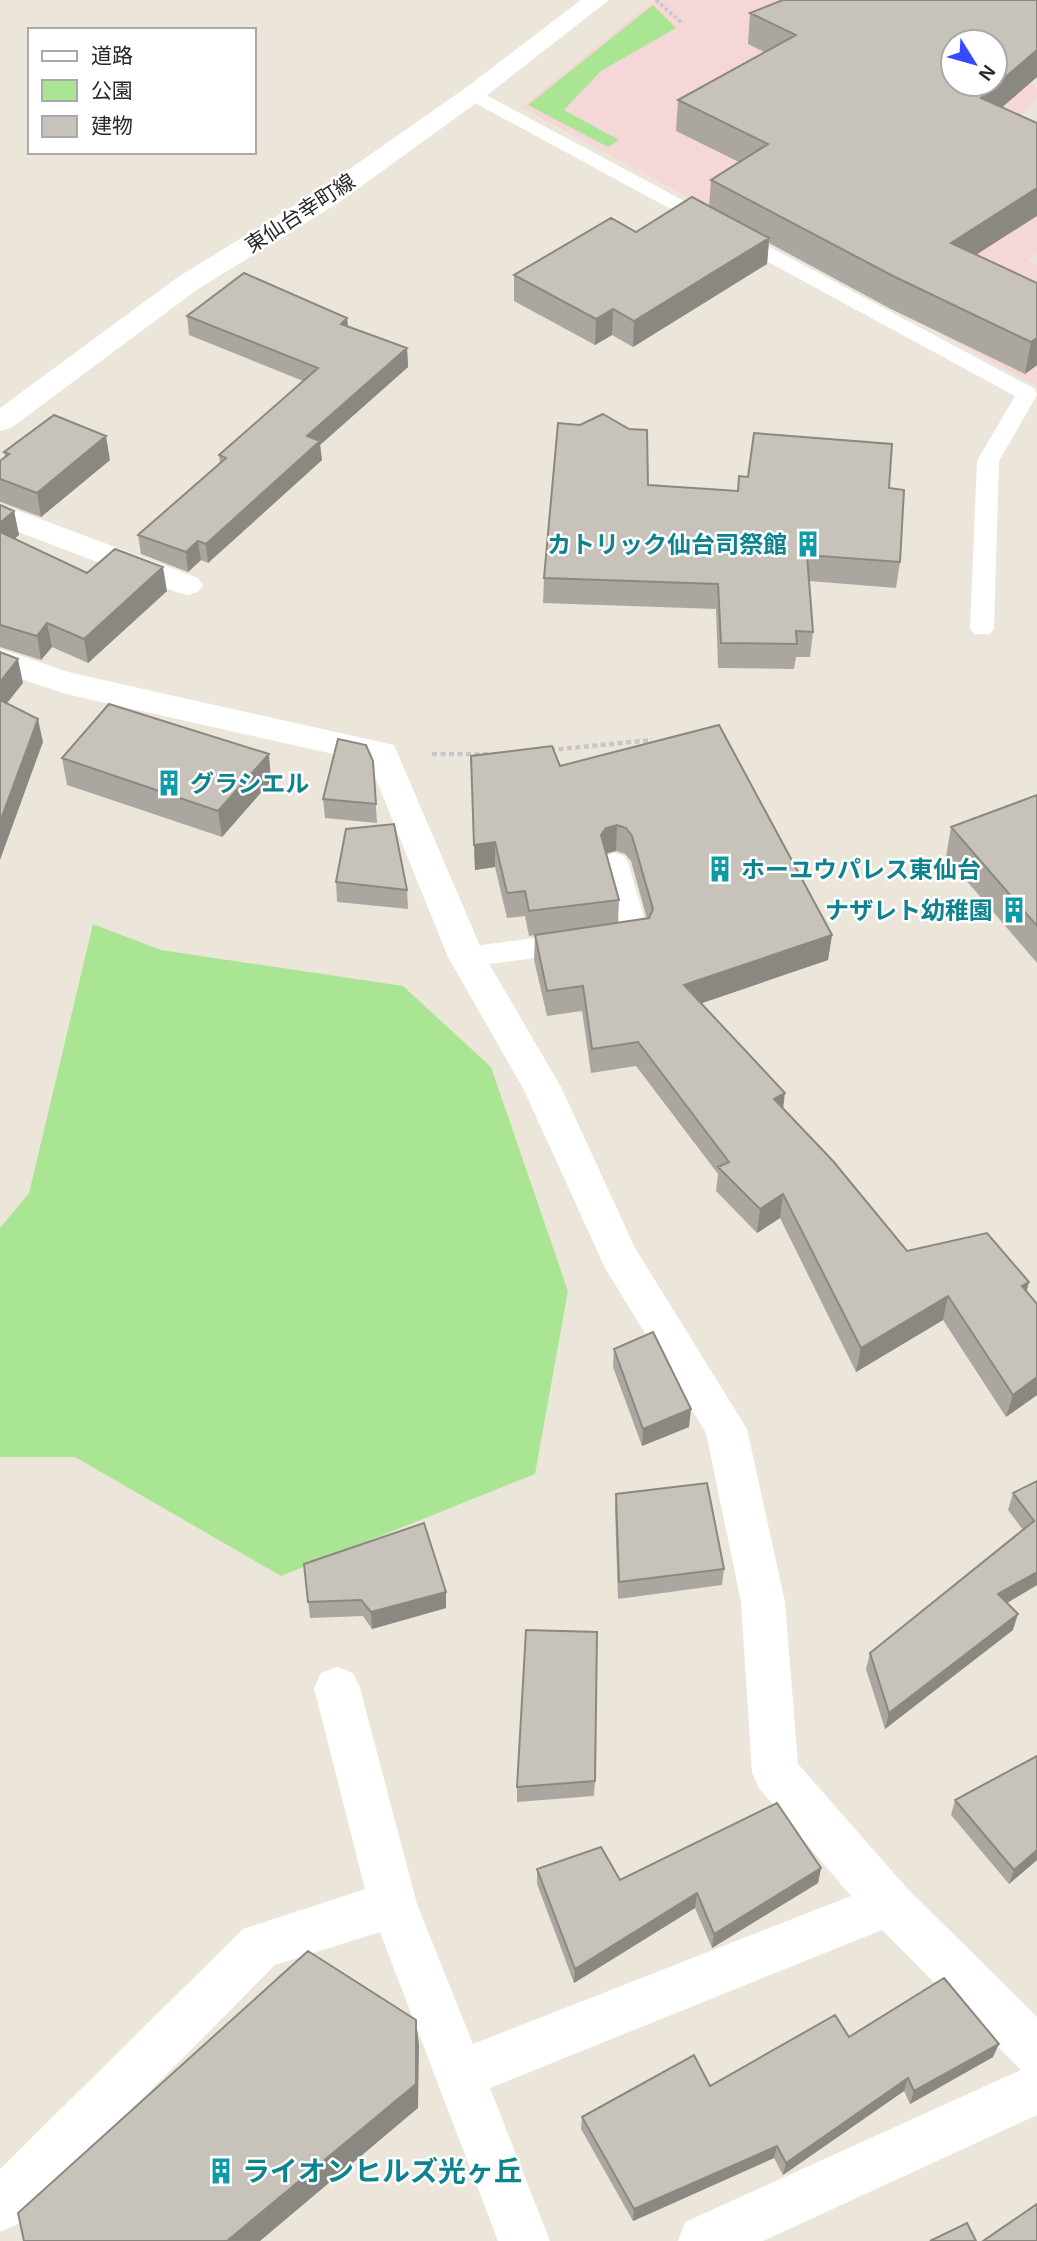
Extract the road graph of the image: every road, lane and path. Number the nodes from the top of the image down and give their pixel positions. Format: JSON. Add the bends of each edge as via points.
{"nodes":[{"id":1,"x":597,"y":0,"type":"edge"},
{"id":2,"x":656,"y":0,"type":"edge"},
{"id":3,"x":683,"y":24,"type":"dead end"},
{"id":4,"x":473,"y":94,"type":"junction"},
{"id":5,"x":0,"y":422,"type":"edge"},
{"id":6,"x":0,"y":514,"type":"edge"},
{"id":7,"x":187,"y":585,"type":"dead end"},
{"id":8,"x":982,"y":629,"type":"dead end"},
{"id":9,"x":0,"y":660,"type":"edge"},
{"id":10,"x":652,"y":740,"type":"edge"},
{"id":11,"x":541,"y":751,"type":"edge"},
{"id":12,"x":382,"y":753,"type":"junction"},
{"id":13,"x":500,"y":754,"type":"edge"},
{"id":14,"x":615,"y":862,"type":"dead end"},
{"id":15,"x":466,"y":957,"type":"junction"},
{"id":16,"x":337,"y":1688,"type":"dead end"},
{"id":17,"x":393,"y":1904,"type":"junction"},
{"id":18,"x":889,"y":1904,"type":"junction"},
{"id":19,"x":1037,"y":2052,"type":"edge"},
{"id":20,"x":460,"y":2075,"type":"junction"},
{"id":21,"x":1037,"y":2089,"type":"edge"},
{"id":22,"x":0,"y":2206,"type":"edge"},
{"id":23,"x":524,"y":2241,"type":"edge"},
{"id":24,"x":704,"y":2241,"type":"edge"}],
"edges":[{"from":1,"to":4,"type":"street","name":"東仙台幸町線"},
{"from":2,"to":3,"type":"path"},
{"from":4,"to":5,"type":"street","name":"東仙台幸町線","via":[[328,197],[188,283]]},
{"from":4,"to":8,"type":"lane","via":[[1027,394],[988,461]]},
{"from":6,"to":7,"type":"street"},
{"from":9,"to":12,"type":"street","via":[[65,682]]},
{"from":10,"to":11,"type":"path"},
{"from":12,"to":13,"type":"path"},
{"from":12,"to":15,"type":"street"},
{"from":14,"to":15,"type":"lane","via":[[636,935]]},
{"from":15,"to":18,"type":"street","via":[[542,1087],[619,1256],[726,1429],[763,1602],[775,1772]]},
{"from":16,"to":17,"type":"street"},
{"from":17,"to":20,"type":"street"},
{"from":17,"to":22,"type":"street","via":[[260,1946]]},
{"from":18,"to":19,"type":"street"},
{"from":18,"to":20,"type":"street"},
{"from":20,"to":23,"type":"street"},
{"from":21,"to":24,"type":"street"}]}
